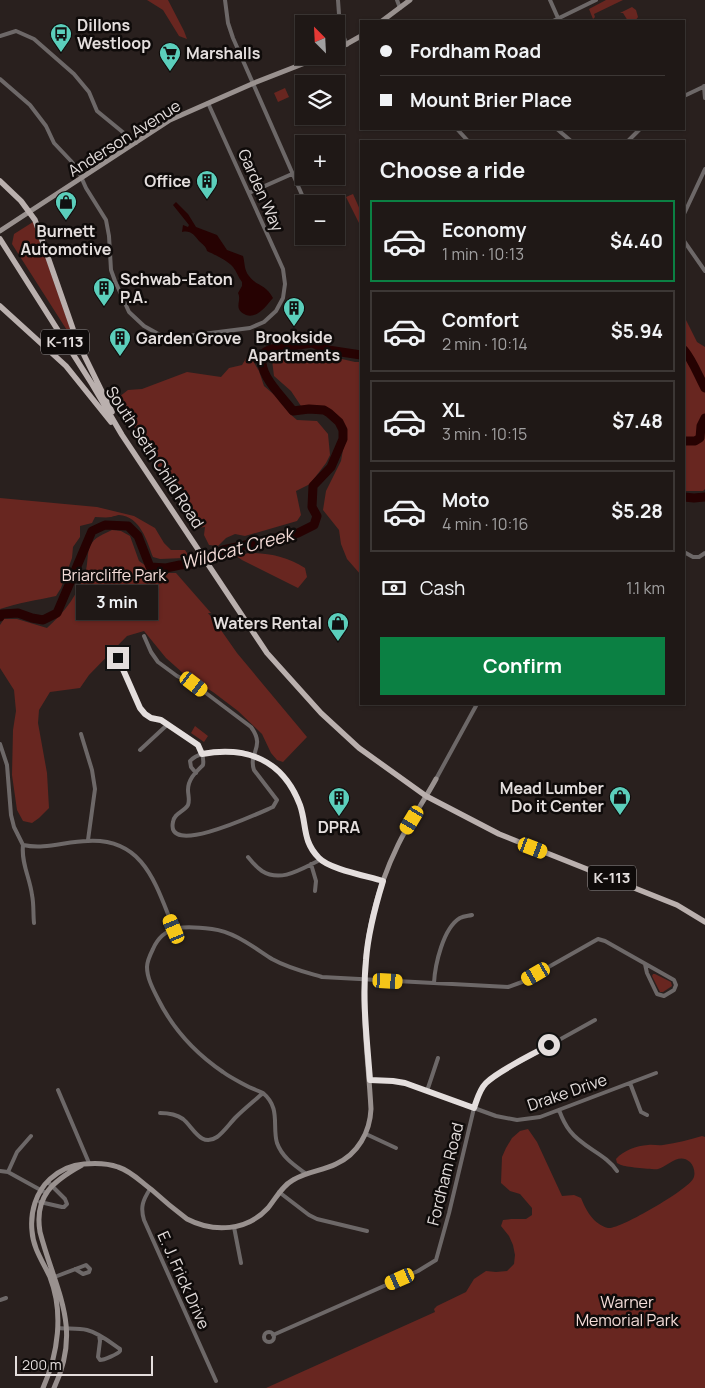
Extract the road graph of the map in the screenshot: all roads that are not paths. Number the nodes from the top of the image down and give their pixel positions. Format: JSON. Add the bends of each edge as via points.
{"nodes":[{"id":1,"x":224,"y":0,"type":"edge"},
{"id":2,"x":338,"y":0,"type":"edge"},
{"id":3,"x":397,"y":0,"type":"edge"},
{"id":4,"x":410,"y":0,"type":"edge"},
{"id":5,"x":550,"y":0,"type":"edge"},
{"id":6,"x":596,"y":0,"type":"edge"},
{"id":7,"x":400,"y":8,"type":"junction"},
{"id":8,"x":558,"y":18,"type":"junction"},
{"id":9,"x":385,"y":20,"type":"edge"},
{"id":10,"x":555,"y":20,"type":"edge"},
{"id":11,"x":0,"y":36,"type":"edge"},
{"id":12,"x":360,"y":37,"type":"edge"},
{"id":13,"x":347,"y":46,"type":"joint"},
{"id":14,"x":300,"y":65,"type":"edge"},
{"id":15,"x":0,"y":79,"type":"edge"},
{"id":16,"x":254,"y":83,"type":"junction"},
{"id":17,"x":704,"y":86,"type":"edge"},
{"id":18,"x":685,"y":96,"type":"edge"},
{"id":19,"x":705,"y":98,"type":"edge"},
{"id":20,"x":208,"y":103,"type":"junction"},
{"id":21,"x":458,"y":130,"type":"edge"},
{"id":22,"x":558,"y":130,"type":"edge"},
{"id":23,"x":639,"y":130,"type":"edge"},
{"id":24,"x":467,"y":140,"type":"edge"},
{"id":25,"x":570,"y":140,"type":"edge"},
{"id":26,"x":629,"y":140,"type":"edge"},
{"id":27,"x":136,"y":143,"type":"junction"},
{"id":28,"x":705,"y":169,"type":"edge"},
{"id":29,"x":292,"y":174,"type":"junction"},
{"id":30,"x":82,"y":178,"type":"junction"},
{"id":31,"x":0,"y":181,"type":"edge"},
{"id":32,"x":249,"y":193,"type":"junction"},
{"id":33,"x":302,"y":195,"type":"edge"},
{"id":34,"x":30,"y":212,"type":"junction"},
{"id":35,"x":685,"y":212,"type":"edge"},
{"id":36,"x":0,"y":231,"type":"edge"},
{"id":37,"x":0,"y":239,"type":"edge"},
{"id":38,"x":685,"y":242,"type":"edge"},
{"id":39,"x":705,"y":271,"type":"edge"},
{"id":40,"x":0,"y":306,"type":"edge"},
{"id":41,"x":122,"y":435,"type":"junction"},
{"id":42,"x":685,"y":553,"type":"edge"},
{"id":43,"x":705,"y":553,"type":"edge"},
{"id":44,"x":144,"y":636,"type":"dead end"},
{"id":45,"x":118,"y":658,"type":"dead end"},
{"id":46,"x":476,"y":705,"type":"edge"},
{"id":47,"x":168,"y":725,"type":"junction"},
{"id":48,"x":81,"y":734,"type":"dead end"},
{"id":49,"x":0,"y":744,"type":"edge"},
{"id":50,"x":140,"y":750,"type":"dead end"},
{"id":51,"x":202,"y":754,"type":"junction"},
{"id":52,"x":254,"y":756,"type":"junction"},
{"id":53,"x":196,"y":773,"type":"junction"},
{"id":54,"x":436,"y":779,"type":"joint"},
{"id":55,"x":426,"y":796,"type":"junction"},
{"id":56,"x":88,"y":840,"type":"junction"},
{"id":57,"x":23,"y":845,"type":"junction"},
{"id":58,"x":248,"y":857,"type":"dead end"},
{"id":59,"x":320,"y":860,"type":"junction"},
{"id":60,"x":311,"y":864,"type":"junction"},
{"id":61,"x":383,"y":881,"type":"junction"},
{"id":62,"x":315,"y":892,"type":"dead end"},
{"id":63,"x":472,"y":915,"type":"dead end"},
{"id":64,"x":705,"y":922,"type":"edge"},
{"id":65,"x":34,"y":923,"type":"dead end"},
{"id":66,"x":174,"y":929,"type":"junction"},
{"id":67,"x":645,"y":964,"type":"junction"},
{"id":68,"x":365,"y":980,"type":"junction"},
{"id":69,"x":434,"y":983,"type":"junction"},
{"id":70,"x":595,"y":1020,"type":"dead end"},
{"id":71,"x":438,"y":1058,"type":"dead end"},
{"id":72,"x":656,"y":1073,"type":"dead end"},
{"id":73,"x":370,"y":1080,"type":"junction"},
{"id":74,"x":630,"y":1083,"type":"junction"},
{"id":75,"x":58,"y":1090,"type":"dead end"},
{"id":76,"x":427,"y":1091,"type":"junction"},
{"id":77,"x":263,"y":1094,"type":"junction"},
{"id":78,"x":474,"y":1108,"type":"junction"},
{"id":79,"x":560,"y":1110,"type":"junction"},
{"id":80,"x":160,"y":1113,"type":"dead end"},
{"id":81,"x":647,"y":1115,"type":"dead end"},
{"id":82,"x":366,"y":1134,"type":"junction"},
{"id":83,"x":31,"y":1136,"type":"dead end"},
{"id":84,"x":396,"y":1148,"type":"dead end"},
{"id":85,"x":87,"y":1163,"type":"junction"},
{"id":86,"x":0,"y":1171,"type":"edge"},
{"id":87,"x":617,"y":1171,"type":"dead end"},
{"id":88,"x":8,"y":1172,"type":"junction"},
{"id":89,"x":304,"y":1174,"type":"junction"},
{"id":90,"x":50,"y":1184,"type":"junction"},
{"id":91,"x":150,"y":1189,"type":"junction"},
{"id":92,"x":40,"y":1190,"type":"junction"},
{"id":93,"x":279,"y":1192,"type":"junction"},
{"id":94,"x":46,"y":1193,"type":"junction"},
{"id":95,"x":39,"y":1202,"type":"junction"},
{"id":96,"x":234,"y":1227,"type":"junction"},
{"id":97,"x":367,"y":1231,"type":"dead end"},
{"id":98,"x":241,"y":1263,"type":"dead end"},
{"id":99,"x":75,"y":1269,"type":"dead end"},
{"id":100,"x":52,"y":1278,"type":"junction"},
{"id":101,"x":6,"y":1298,"type":"dead end"},
{"id":102,"x":0,"y":1300,"type":"edge"},
{"id":103,"x":58,"y":1328,"type":"junction"},
{"id":104,"x":66,"y":1329,"type":"junction"},
{"id":105,"x":99,"y":1335,"type":"junction"},
{"id":106,"x":273,"y":1335,"type":"dead end"},
{"id":107,"x":216,"y":1381,"type":"dead end"},
{"id":108,"x":43,"y":1388,"type":"edge"},
{"id":109,"x":54,"y":1388,"type":"edge"}],
"edges":[{"from":1,"to":16,"type":"street","via":[[233,38]]},
{"from":2,"to":13,"type":"street","via":[[340,28]]},
{"from":3,"to":7,"type":"street"},
{"from":4,"to":7,"type":"street"},
{"from":5,"to":8,"type":"street"},
{"from":6,"to":8,"type":"street"},
{"from":7,"to":9,"type":"street"},
{"from":8,"to":10,"type":"street"},
{"from":11,"to":27,"type":"street","via":[[16,31],[34,39],[83,84],[101,116]]},
{"from":12,"to":13,"type":"street"},
{"from":14,"to":16,"type":"street","name":"Anderson Avenue"},
{"from":15,"to":30,"type":"street","name":"Garden Way","via":[[39,115],[54,143]]},
{"from":16,"to":20,"type":"street","name":"Anderson Avenue"},
{"from":16,"to":29,"type":"street"},
{"from":17,"to":18,"type":"street"},
{"from":17,"to":19,"type":"street"},
{"from":20,"to":27,"type":"street","name":"Anderson Avenue","via":[[170,120]]},
{"from":20,"to":32,"type":"street","name":"Garden Way"},
{"from":21,"to":24,"type":"street"},
{"from":22,"to":25,"type":"street"},
{"from":23,"to":26,"type":"street"},
{"from":27,"to":30,"type":"street","name":"Anderson Avenue"},
{"from":28,"to":35,"type":"street"},
{"from":29,"to":32,"type":"street"},
{"from":29,"to":33,"type":"street"},
{"from":30,"to":32,"type":"street","name":"Garden Way","via":[[106,220],[111,270],[129,312],[162,336],[179,338],[250,328],[264,322],[276,311],[283,298],[286,284],[283,269]]},
{"from":30,"to":34,"type":"street","name":"Anderson Avenue"},
{"from":31,"to":34,"type":"main road"},
{"from":34,"to":36,"type":"street","name":"Anderson Avenue"},
{"from":34,"to":41,"type":"main road","via":[[73,329]]},
{"from":37,"to":41,"type":"main road","name":"South Seth Child Road","number":"K-113"},
{"from":38,"to":39,"type":"street"},
{"from":40,"to":41,"type":"main road","via":[[66,366]]},
{"from":41,"to":55,"type":"main road","name":"South Seth Child Road","number":"K-113","via":[[267,653],[359,748]]},
{"from":42,"to":43,"type":"street","via":[[692,557]]},
{"from":44,"to":52,"type":"street","via":[[158,662],[194,684],[251,728],[258,743]]},
{"from":45,"to":47,"type":"street","via":[[140,708],[151,718]]},
{"from":46,"to":54,"type":"street"},
{"from":47,"to":50,"type":"street"},
{"from":47,"to":51,"type":"street","via":[[198,745]]},
{"from":48,"to":56,"type":"street","via":[[95,789]]},
{"from":49,"to":57,"type":"street","via":[[7,765],[11,815]]},
{"from":51,"to":52,"type":"street","via":[[230,751]]},
{"from":51,"to":53,"type":"street","via":[[204,763]]},
{"from":51,"to":53,"type":"street","via":[[190,761]]},
{"from":52,"to":53,"type":"street","via":[[254,770],[278,800],[272,807],[225,828],[186,837],[174,832],[172,824],[175,816],[189,803],[189,784]]},
{"from":52,"to":59,"type":"street","via":[[272,766],[294,792],[307,839]]},
{"from":54,"to":55,"type":"street"},
{"from":55,"to":61,"type":"street","via":[[403,835]]},
{"from":55,"to":64,"type":"main road","name":"South Seth Child Road","number":"K-113","via":[[499,834],[677,905]]},
{"from":56,"to":57,"type":"street","via":[[51,847]]},
{"from":56,"to":66,"type":"street","via":[[116,844],[133,852],[154,881]]},
{"from":57,"to":65,"type":"street"},
{"from":58,"to":60,"type":"street","via":[[269,875],[286,876]]},
{"from":59,"to":60,"type":"street"},
{"from":59,"to":61,"type":"street","via":[[333,867]]},
{"from":60,"to":62,"type":"street","via":[[315,872]]},
{"from":61,"to":68,"type":"street","via":[[371,924]]},
{"from":63,"to":69,"type":"street","via":[[458,920],[444,940]]},
{"from":66,"to":68,"type":"street","via":[[188,926],[214,929],[250,944],[295,970],[322,977]]},
{"from":66,"to":77,"type":"street","via":[[154,945],[147,968],[166,1015],[197,1052],[236,1080]]},
{"from":67,"to":67,"type":"street","via":[[657,994],[664,996],[674,990],[674,980]]},
{"from":67,"to":69,"type":"street","via":[[598,939],[515,985]]},
{"from":68,"to":69,"type":"street"},
{"from":68,"to":73,"type":"street"},
{"from":70,"to":78,"type":"street","name":"Fordham Road","via":[[492,1078],[480,1091]]},
{"from":71,"to":76,"type":"street"},
{"from":72,"to":74,"type":"street","name":"Drake Drive"},
{"from":73,"to":76,"type":"street","name":"Drake Drive","via":[[393,1081]]},
{"from":73,"to":82,"type":"street","via":[[371,1118]]},
{"from":74,"to":79,"type":"street","name":"Drake Drive"},
{"from":74,"to":81,"type":"street","via":[[641,1112]]},
{"from":75,"to":85,"type":"street"},
{"from":76,"to":78,"type":"street","name":"Drake Drive"},
{"from":77,"to":80,"type":"street","via":[[212,1140],[204,1140],[176,1115]]},
{"from":77,"to":89,"type":"street","via":[[276,1118],[276,1138],[283,1154]]},
{"from":78,"to":79,"type":"street","name":"Drake Drive","via":[[517,1120]]},
{"from":78,"to":106,"type":"street","name":"Fordham Road","via":[[436,1260]]},
{"from":79,"to":87,"type":"street","via":[[570,1132]]},
{"from":82,"to":84,"type":"street"},
{"from":82,"to":89,"type":"street","via":[[344,1160]]},
{"from":83,"to":88,"type":"street","via":[[16,1152]]},
{"from":85,"to":90,"type":"street","via":[[60,1171]]},
{"from":85,"to":91,"type":"street","via":[[108,1164],[125,1170]]},
{"from":86,"to":88,"type":"street"},
{"from":88,"to":92,"type":"street"},
{"from":89,"to":93,"type":"street"},
{"from":90,"to":92,"type":"street"},
{"from":90,"to":94,"type":"street"},
{"from":90,"to":95,"type":"street","via":[[65,1199],[66,1206]]},
{"from":91,"to":96,"type":"street","via":[[197,1224],[220,1229]]},
{"from":91,"to":107,"type":"street","name":"E. J. Frick Drive","via":[[142,1206],[144,1220]]},
{"from":92,"to":94,"type":"street"},
{"from":92,"to":95,"type":"street"},
{"from":93,"to":96,"type":"street","via":[[261,1214],[246,1224]]},
{"from":93,"to":97,"type":"street","via":[[317,1219]]},
{"from":94,"to":95,"type":"street"},
{"from":95,"to":100,"type":"street","via":[[32,1211],[32,1231]]},
{"from":96,"to":98,"type":"street"},
{"from":99,"to":100,"type":"street"},
{"from":100,"to":103,"type":"street"},
{"from":100,"to":104,"type":"street","via":[[64,1305]]},
{"from":101,"to":102,"type":"street"},
{"from":103,"to":104,"type":"street"},
{"from":103,"to":108,"type":"street","via":[[54,1356]]},
{"from":104,"to":105,"type":"street","via":[[89,1330]]},
{"from":104,"to":109,"type":"street","via":[[63,1365]]},
{"from":105,"to":105,"type":"street","via":[[120,1349],[118,1354],[100,1360]]}]}
